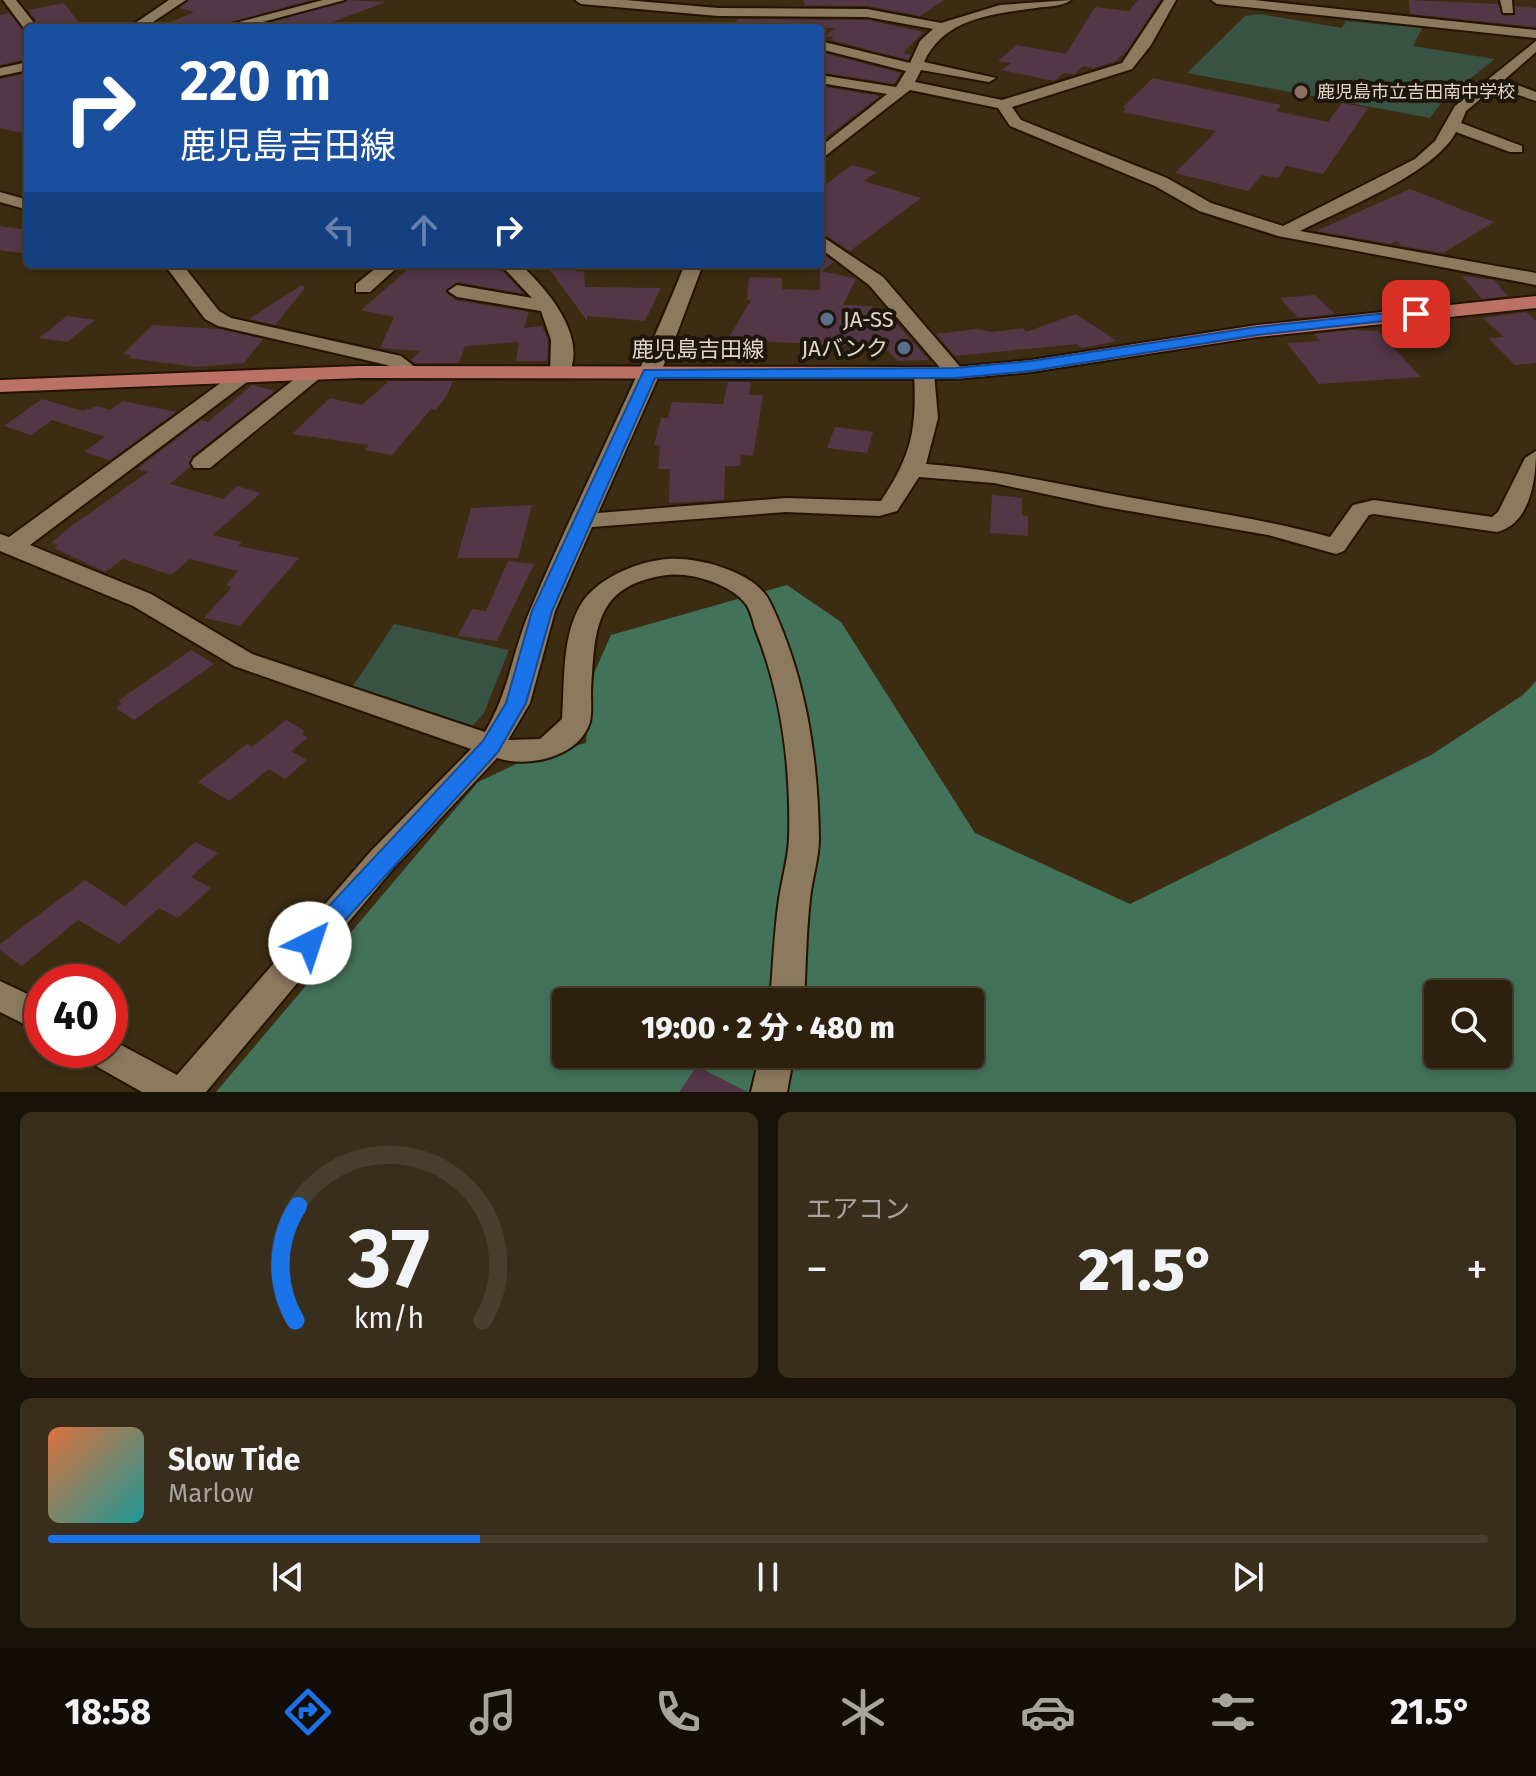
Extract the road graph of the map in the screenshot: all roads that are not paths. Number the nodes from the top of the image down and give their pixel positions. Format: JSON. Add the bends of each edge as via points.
{"nodes":[{"id":1,"x":9,"y":0,"type":"edge"},
{"id":2,"x":180,"y":0,"type":"edge"},
{"id":3,"x":339,"y":0,"type":"edge"},
{"id":4,"x":581,"y":0,"type":"edge"},
{"id":5,"x":1065,"y":0,"type":"edge"},
{"id":6,"x":1170,"y":0,"type":"edge"},
{"id":7,"x":1217,"y":0,"type":"edge"},
{"id":8,"x":256,"y":2,"type":"dead end"},
{"id":9,"x":718,"y":12,"type":"junction"},
{"id":10,"x":28,"y":24,"type":"edge"},
{"id":11,"x":142,"y":24,"type":"edge"},
{"id":12,"x":241,"y":24,"type":"joint"},
{"id":13,"x":752,"y":24,"type":"edge"},
{"id":14,"x":943,"y":27,"type":"junction"},
{"id":15,"x":1536,"y":34,"type":"edge"},
{"id":16,"x":824,"y":46,"type":"edge"},
{"id":17,"x":1532,"y":54,"type":"edge"},
{"id":18,"x":24,"y":67,"type":"edge"},
{"id":19,"x":916,"y":67,"type":"junction"},
{"id":20,"x":0,"y":72,"type":"edge"},
{"id":21,"x":989,"y":78,"type":"dead end"},
{"id":22,"x":824,"y":79,"type":"edge"},
{"id":23,"x":1494,"y":81,"type":"junction"},
{"id":24,"x":904,"y":89,"type":"junction"},
{"id":25,"x":1536,"y":97,"type":"edge"},
{"id":26,"x":1003,"y":105,"type":"junction"},
{"id":27,"x":1452,"y":125,"type":"junction"},
{"id":28,"x":824,"y":131,"type":"edge"},
{"id":29,"x":845,"y":137,"type":"junction"},
{"id":30,"x":1516,"y":149,"type":"dead end"},
{"id":31,"x":824,"y":152,"type":"edge"},
{"id":32,"x":1284,"y":232,"type":"junction"},
{"id":33,"x":824,"y":243,"type":"edge"},
{"id":34,"x":176,"y":268,"type":"edge"},
{"id":35,"x":387,"y":268,"type":"edge"},
{"id":36,"x":513,"y":268,"type":"edge"},
{"id":37,"x":692,"y":268,"type":"edge"},
{"id":38,"x":1536,"y":279,"type":"edge"},
{"id":39,"x":363,"y":288,"type":"dead end"},
{"id":40,"x":457,"y":291,"type":"dead end"},
{"id":41,"x":1536,"y":302,"type":"edge"},
{"id":42,"x":546,"y":306,"type":"junction"},
{"id":43,"x":410,"y":371,"type":"junction"},
{"id":44,"x":650,"y":373,"type":"junction"},
{"id":45,"x":924,"y":373,"type":"junction"},
{"id":46,"x":955,"y":373,"type":"junction"},
{"id":47,"x":313,"y":374,"type":"junction"},
{"id":48,"x":560,"y":374,"type":"junction"},
{"id":49,"x":244,"y":375,"type":"junction"},
{"id":50,"x":0,"y":386,"type":"edge"},
{"id":51,"x":1536,"y":458,"type":"edge"},
{"id":52,"x":202,"y":463,"type":"dead end"},
{"id":53,"x":913,"y":470,"type":"junction"},
{"id":54,"x":582,"y":521,"type":"junction"},
{"id":55,"x":6,"y":544,"type":"edge"},
{"id":56,"x":491,"y":746,"type":"junction"},
{"id":57,"x":788,"y":988,"type":"edge"},
{"id":58,"x":0,"y":995,"type":"edge"},
{"id":59,"x":24,"y":1008,"type":"edge"},
{"id":60,"x":128,"y":1066,"type":"edge"},
{"id":61,"x":774,"y":1068,"type":"edge"},
{"id":62,"x":175,"y":1092,"type":"edge"},
{"id":63,"x":184,"y":1092,"type":"edge"},
{"id":64,"x":769,"y":1092,"type":"edge"}],
"edges":[{"from":1,"to":10,"type":"street"},
{"from":2,"to":11,"type":"street"},
{"from":3,"to":12,"type":"street"},
{"from":4,"to":9,"type":"street"},
{"from":5,"to":14,"type":"street","via":[[981,13]]},
{"from":6,"to":26,"type":"street","via":[[1139,56],[1127,66]]},
{"from":7,"to":15,"type":"street","via":[[1439,19]]},
{"from":8,"to":12,"type":"street","via":[[240,17]]},
{"from":9,"to":13,"type":"street"},
{"from":9,"to":14,"type":"street","via":[[867,13]]},
{"from":14,"to":19,"type":"street","via":[[927,41]]},
{"from":16,"to":19,"type":"street"},
{"from":17,"to":23,"type":"street"},
{"from":18,"to":20,"type":"street"},
{"from":19,"to":21,"type":"street"},
{"from":19,"to":24,"type":"street"},
{"from":22,"to":24,"type":"street"},
{"from":23,"to":25,"type":"street"},
{"from":23,"to":27,"type":"street","via":[[1460,109]]},
{"from":24,"to":26,"type":"street"},
{"from":24,"to":29,"type":"street"},
{"from":26,"to":32,"type":"street","via":[[1015,123],[1059,143],[1161,182],[1205,207]]},
{"from":27,"to":30,"type":"street"},
{"from":27,"to":32,"type":"street","via":[[1442,144],[1421,162]]},
{"from":28,"to":29,"type":"street"},
{"from":29,"to":31,"type":"street"},
{"from":32,"to":38,"type":"street"},
{"from":33,"to":46,"type":"street","via":[[876,281]]},
{"from":34,"to":43,"type":"street","via":[[212,315],[225,322],[394,360]]},
{"from":35,"to":39,"type":"street"},
{"from":36,"to":42,"type":"street","via":[[539,291]]},
{"from":37,"to":44,"type":"street"},
{"from":40,"to":42,"type":"street"},
{"from":41,"to":46,"type":"main road","name":"鹿児島吉田線","via":[[1257,331]]},
{"from":42,"to":48,"type":"street","via":[[562,338]]},
{"from":43,"to":47,"type":"main road","name":"鹿児島吉田線"},
{"from":43,"to":48,"type":"main road","name":"鹿児島吉田線"},
{"from":44,"to":45,"type":"main road","name":"鹿児島吉田線"},
{"from":44,"to":48,"type":"main road","name":"鹿児島吉田線"},
{"from":44,"to":54,"type":"street"},
{"from":45,"to":46,"type":"main road","name":"鹿児島吉田線"},
{"from":45,"to":53,"type":"street","via":[[927,418]]},
{"from":47,"to":49,"type":"main road","name":"鹿児島吉田線"},
{"from":47,"to":52,"type":"street"},
{"from":49,"to":50,"type":"main road","name":"鹿児島吉田線"},
{"from":49,"to":55,"type":"street"},
{"from":51,"to":53,"type":"street","via":[[1508,516],[1497,525],[1374,507],[1361,510],[1336,546],[1270,528],[1043,485]]},
{"from":53,"to":54,"type":"street","via":[[889,506],[879,509],[786,505]]},
{"from":54,"to":56,"type":"street","via":[[542,611],[516,703]]},
{"from":55,"to":56,"type":"street","via":[[142,600],[243,660]]},
{"from":56,"to":57,"type":"street","via":[[508,751],[546,749],[576,722],[582,631],[594,604],[618,582],[667,567],[737,583],[757,600],[785,670],[796,720],[804,841]]},
{"from":56,"to":63,"type":"street","via":[[382,860]]},
{"from":58,"to":59,"type":"street"},
{"from":60,"to":62,"type":"street"},
{"from":61,"to":64,"type":"street"}]}
